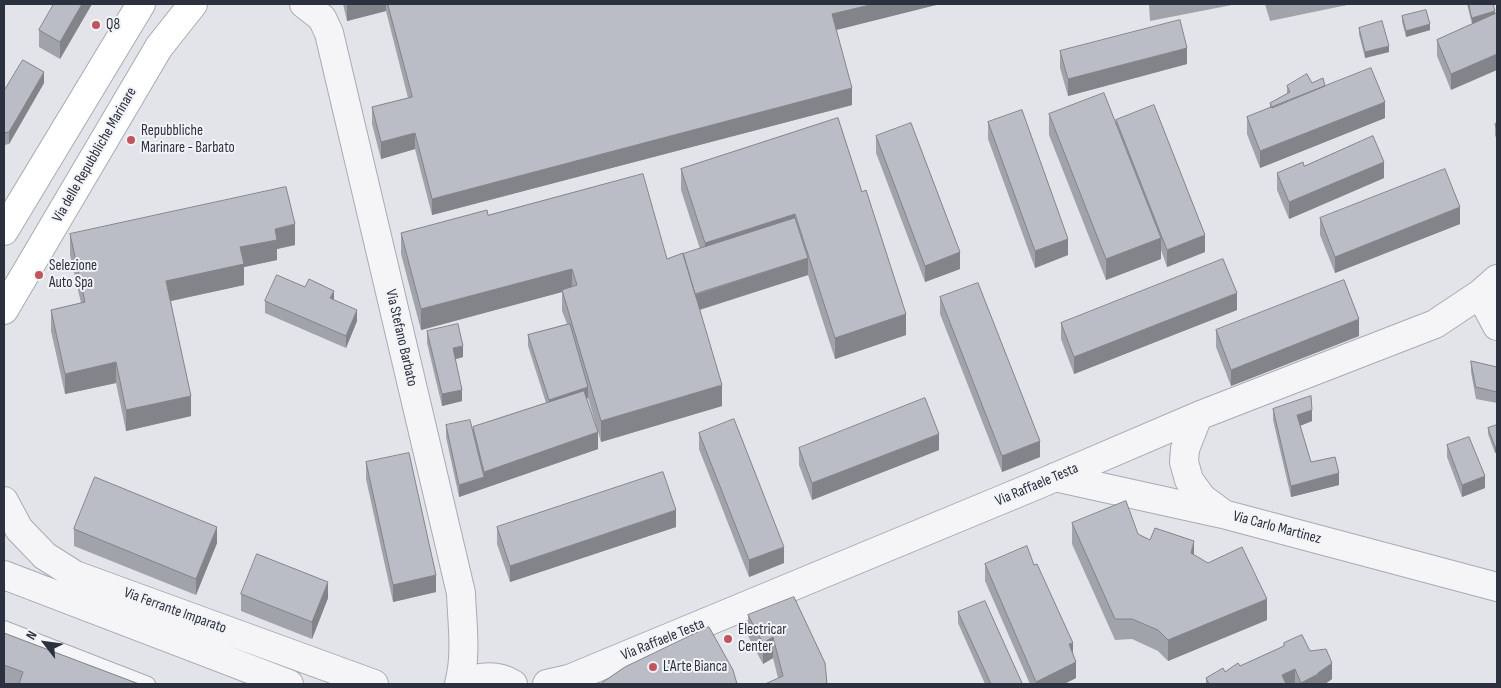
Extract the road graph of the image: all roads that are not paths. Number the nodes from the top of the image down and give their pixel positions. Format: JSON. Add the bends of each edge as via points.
{"nodes":[{"id":1,"x":141,"y":4,"type":"edge"},
{"id":2,"x":193,"y":4,"type":"edge"},
{"id":3,"x":304,"y":4,"type":"edge"},
{"id":4,"x":4,"y":231,"type":"edge"},
{"id":5,"x":1492,"y":290,"type":"edge"},
{"id":6,"x":4,"y":310,"type":"edge"},
{"id":7,"x":1497,"y":326,"type":"edge"},
{"id":8,"x":1198,"y":416,"type":"junction"},
{"id":9,"x":1055,"y":477,"type":"junction"},
{"id":10,"x":4,"y":501,"type":"edge"},
{"id":11,"x":1223,"y":514,"type":"junction"},
{"id":12,"x":4,"y":575,"type":"edge"},
{"id":13,"x":1497,"y":588,"type":"edge"},
{"id":14,"x":4,"y":628,"type":"edge"},
{"id":15,"x":25,"y":636,"type":"junction"},
{"id":16,"x":19,"y":652,"type":"edge"},
{"id":17,"x":560,"y":682,"type":"edge"},
{"id":18,"x":148,"y":684,"type":"edge"},
{"id":19,"x":289,"y":684,"type":"edge"},
{"id":20,"x":374,"y":684,"type":"edge"},
{"id":21,"x":459,"y":684,"type":"edge"},
{"id":22,"x":513,"y":684,"type":"edge"}],
"edges":[{"from":1,"to":4,"type":"main road"},
{"from":2,"to":6,"type":"main road","name":"Via delle Repubbliche Marinare","via":[[159,46]]},
{"from":3,"to":21,"type":"street","name":"Via Stefano Barbato","via":[[322,18],[329,33],[461,593],[464,649]]},
{"from":5,"to":7,"type":"street"},
{"from":5,"to":8,"type":"street","name":"Via Raffaele Testa","via":[[1435,324]]},
{"from":8,"to":9,"type":"street","name":"Via Raffaele Testa"},
{"from":8,"to":11,"type":"street","via":[[1185,449],[1184,462],[1190,480],[1202,498]]},
{"from":9,"to":11,"type":"street","name":"Via Carlo Martinez"},
{"from":9,"to":17,"type":"street","name":"Via Raffaele Testa"},
{"from":10,"to":20,"type":"street","name":"Via Ferrante Imparato","via":[[19,529],[45,556],[75,575]]},
{"from":11,"to":13,"type":"street","name":"Via Carlo Martinez"},
{"from":12,"to":19,"type":"street","name":"Via Ferrante Imparato"},
{"from":14,"to":15,"type":"lane"},
{"from":15,"to":16,"type":"lane"},
{"from":15,"to":18,"type":"lane"},
{"from":21,"to":22,"type":"street","via":[[474,678],[496,677]]}]}
